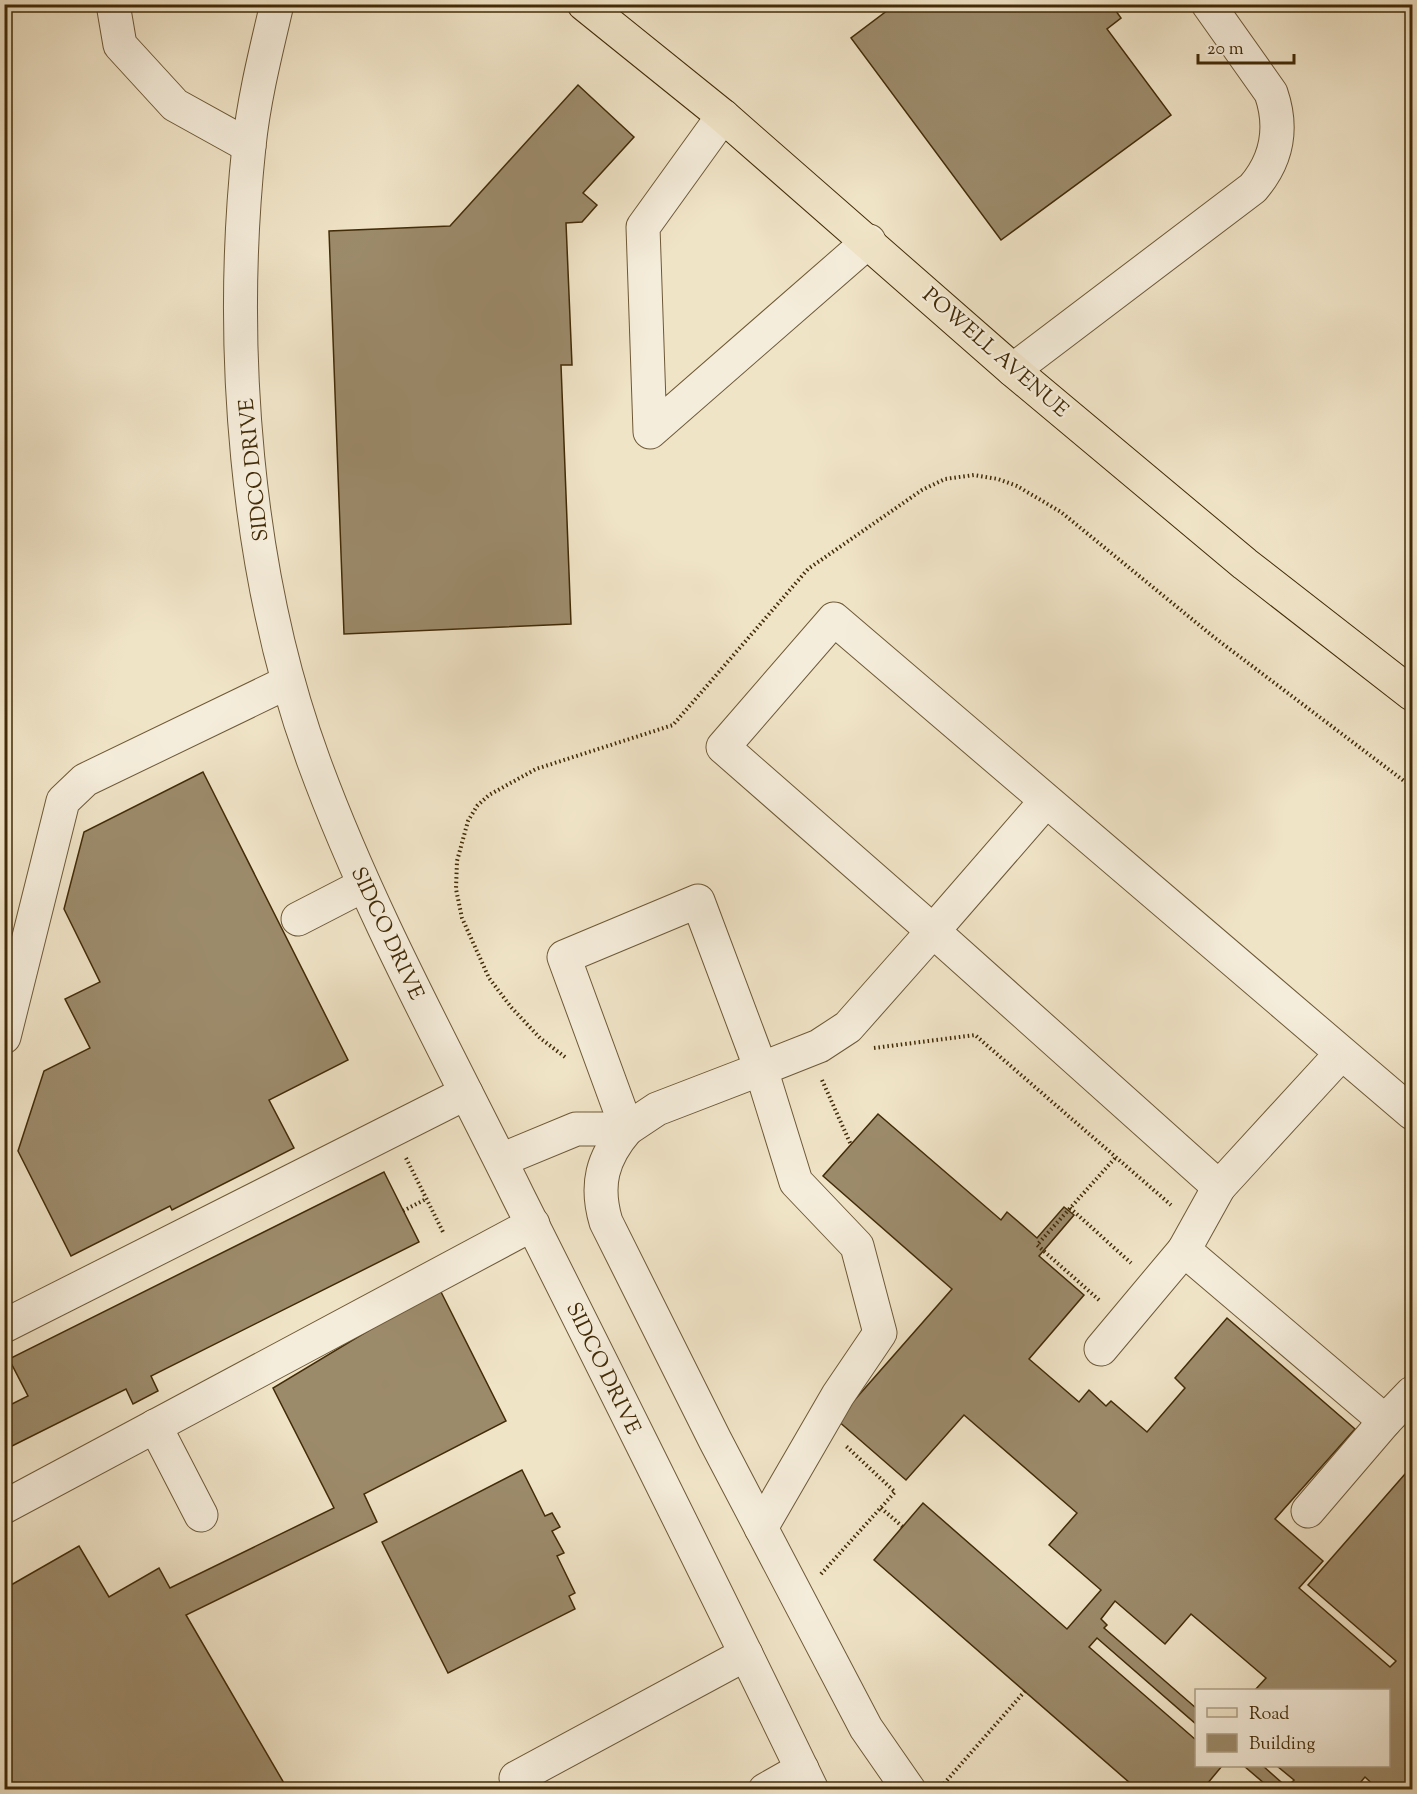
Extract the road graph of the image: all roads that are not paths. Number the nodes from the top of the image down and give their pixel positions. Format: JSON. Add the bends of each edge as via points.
{"nodes":[{"id":1,"x":112,"y":4,"type":"edge"},
{"id":2,"x":277,"y":4,"type":"edge"},
{"id":3,"x":297,"y":4,"type":"edge"},
{"id":4,"x":584,"y":4,"type":"edge"},
{"id":5,"x":593,"y":4,"type":"edge"},
{"id":6,"x":1208,"y":4,"type":"edge"},
{"id":7,"x":636,"y":46,"type":"junction"},
{"id":8,"x":723,"y":116,"type":"junction"},
{"id":9,"x":249,"y":146,"type":"junction"},
{"id":10,"x":245,"y":198,"type":"junction"},
{"id":11,"x":869,"y":241,"type":"junction"},
{"id":12,"x":1013,"y":369,"type":"junction"},
{"id":13,"x":288,"y":682,"type":"junction"},
{"id":14,"x":1413,"y":694,"type":"edge"},
{"id":15,"x":1046,"y":801,"type":"junction"},
{"id":16,"x":364,"y":885,"type":"junction"},
{"id":17,"x":298,"y":919,"type":"dead end"},
{"id":18,"x":933,"y":931,"type":"junction"},
{"id":19,"x":4,"y":1036,"type":"edge"},
{"id":20,"x":1341,"y":1054,"type":"junction"},
{"id":21,"x":761,"y":1069,"type":"junction"},
{"id":22,"x":466,"y":1093,"type":"junction"},
{"id":23,"x":1413,"y":1113,"type":"edge"},
{"id":24,"x":627,"y":1129,"type":"junction"},
{"id":25,"x":501,"y":1160,"type":"junction"},
{"id":26,"x":1219,"y":1187,"type":"junction"},
{"id":27,"x":533,"y":1224,"type":"junction"},
{"id":28,"x":1192,"y":1237,"type":"junction"},
{"id":29,"x":4,"y":1326,"type":"edge"},
{"id":30,"x":1101,"y":1348,"type":"dead end"},
{"id":31,"x":1413,"y":1394,"type":"edge"},
{"id":32,"x":1385,"y":1421,"type":"junction"},
{"id":33,"x":155,"y":1426,"type":"junction"},
{"id":34,"x":4,"y":1507,"type":"edge"},
{"id":35,"x":1308,"y":1511,"type":"dead end"},
{"id":36,"x":201,"y":1515,"type":"dead end"},
{"id":37,"x":761,"y":1528,"type":"junction"},
{"id":38,"x":746,"y":1654,"type":"junction"},
{"id":39,"x":516,"y":1778,"type":"dead end"},
{"id":40,"x":807,"y":1779,"type":"edge"},
{"id":41,"x":765,"y":1790,"type":"edge"},
{"id":42,"x":909,"y":1790,"type":"edge"}],
"edges":[{"from":1,"to":9,"type":"street","via":[[120,45],[175,105]]},
{"from":2,"to":9,"type":"street","name":"SIDCO DRIVE"},
{"from":3,"to":10,"type":"street","via":[[281,45]]},
{"from":4,"to":7,"type":"main road","name":"POWELL AVENUE"},
{"from":5,"to":7,"type":"street"},
{"from":6,"to":12,"type":"street","via":[[1273,99],[1278,137],[1264,176]]},
{"from":7,"to":8,"type":"main road","name":"POWELL AVENUE"},
{"from":8,"to":11,"type":"main road","name":"POWELL AVENUE"},
{"from":8,"to":11,"type":"street","via":[[643,227],[650,432]]},
{"from":9,"to":10,"type":"street","name":"SIDCO DRIVE"},
{"from":10,"to":13,"type":"street","name":"SIDCO DRIVE","via":[[242,358],[249,463],[265,580]]},
{"from":11,"to":12,"type":"main road","name":"POWELL AVENUE"},
{"from":12,"to":14,"type":"main road","name":"POWELL AVENUE","via":[[1245,564]]},
{"from":13,"to":16,"type":"street","name":"SIDCO DRIVE","via":[[314,763]]},
{"from":13,"to":19,"type":"street","via":[[85,780],[63,801]]},
{"from":15,"to":18,"type":"street"},
{"from":15,"to":18,"type":"street","via":[[834,619],[723,747]]},
{"from":15,"to":20,"type":"street"},
{"from":16,"to":17,"type":"street"},
{"from":16,"to":22,"type":"street","name":"SIDCO DRIVE"},
{"from":18,"to":21,"type":"street","via":[[848,1027],[819,1046]]},
{"from":18,"to":26,"type":"street"},
{"from":20,"to":23,"type":"street"},
{"from":20,"to":26,"type":"street"},
{"from":21,"to":24,"type":"street","via":[[657,1109]]},
{"from":21,"to":24,"type":"street","via":[[698,901],[564,957]]},
{"from":21,"to":37,"type":"street","via":[[796,1182],[857,1246],[880,1333],[821,1423]]},
{"from":22,"to":25,"type":"street","name":"SIDCO DRIVE"},
{"from":22,"to":29,"type":"street"},
{"from":24,"to":25,"type":"street","via":[[576,1129]]},
{"from":24,"to":37,"type":"street","via":[[607,1156],[599,1186],[606,1222]]},
{"from":25,"to":27,"type":"street","name":"SIDCO DRIVE"},
{"from":26,"to":28,"type":"street"},
{"from":27,"to":33,"type":"street"},
{"from":27,"to":38,"type":"street","name":"SIDCO DRIVE"},
{"from":28,"to":30,"type":"street"},
{"from":28,"to":32,"type":"street"},
{"from":31,"to":32,"type":"street"},
{"from":32,"to":35,"type":"street"},
{"from":33,"to":34,"type":"street"},
{"from":33,"to":36,"type":"street"},
{"from":37,"to":42,"type":"street","via":[[866,1728]]},
{"from":38,"to":39,"type":"street"},
{"from":38,"to":40,"type":"street","name":"SIDCO DRIVE"},
{"from":40,"to":41,"type":"street"}]}
